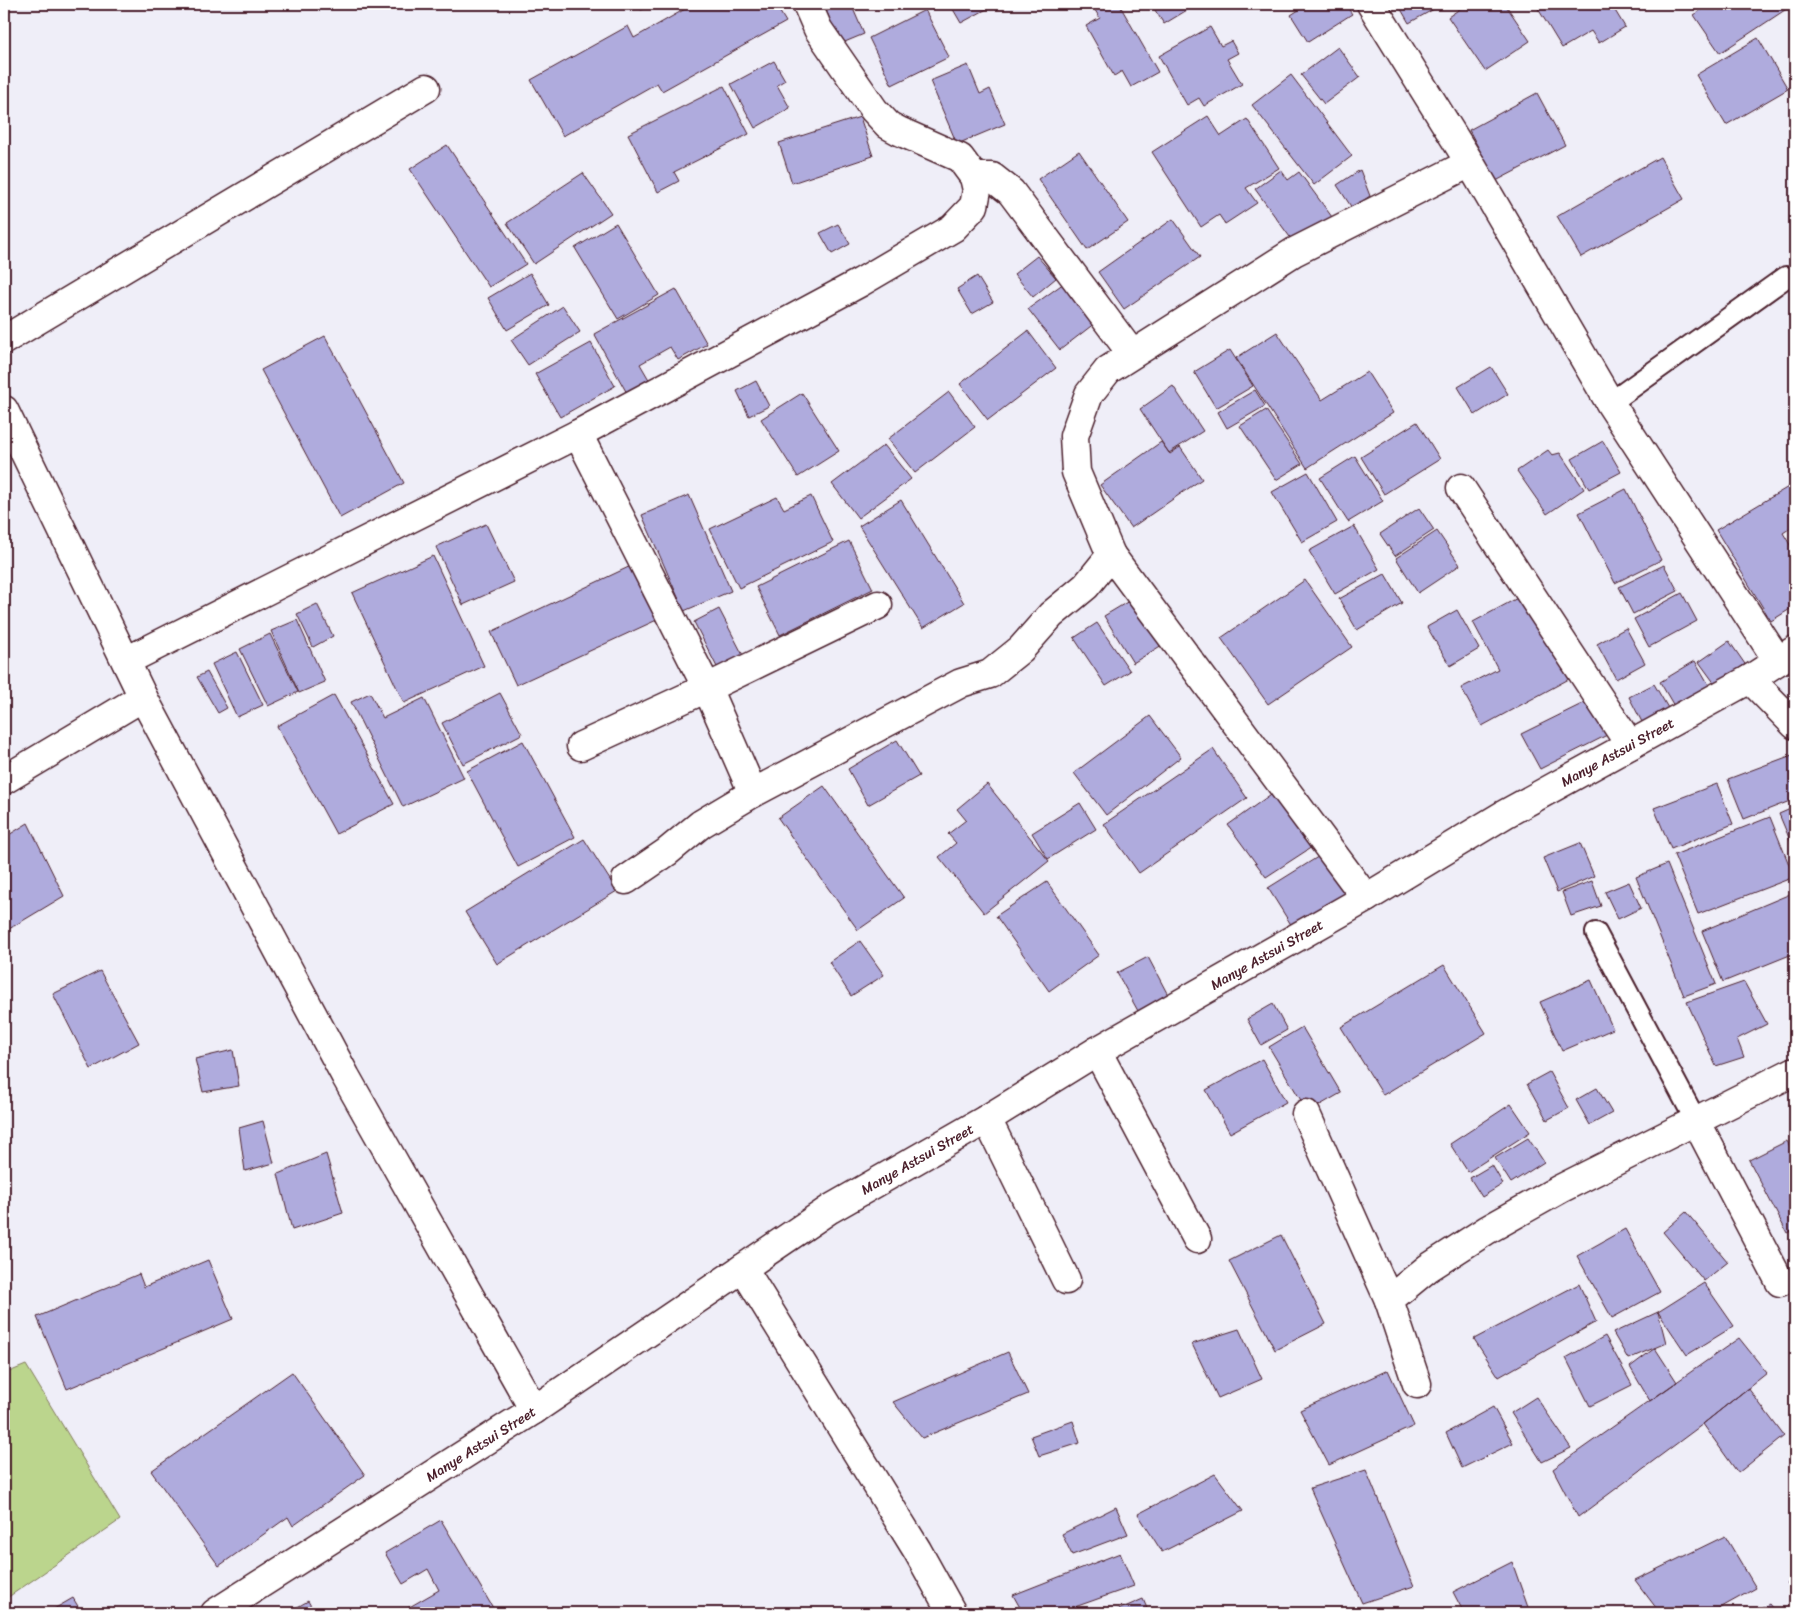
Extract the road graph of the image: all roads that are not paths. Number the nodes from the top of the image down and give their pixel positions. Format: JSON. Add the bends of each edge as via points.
{"nodes":[{"id":1,"x":807,"y":4,"type":"edge"},
{"id":2,"x":1371,"y":4,"type":"edge"},
{"id":3,"x":426,"y":88,"type":"dead end"},
{"id":4,"x":1470,"y":163,"type":"junction"},
{"id":5,"x":974,"y":177,"type":"junction"},
{"id":6,"x":1786,"y":277,"type":"dead end"},
{"id":7,"x":4,"y":340,"type":"edge"},
{"id":8,"x":1132,"y":354,"type":"junction"},
{"id":9,"x":1610,"y":403,"type":"junction"},
{"id":10,"x":4,"y":410,"type":"edge"},
{"id":11,"x":578,"y":434,"type":"junction"},
{"id":12,"x":1461,"y":488,"type":"dead end"},
{"id":13,"x":1112,"y":555,"type":"junction"},
{"id":14,"x":878,"y":604,"type":"dead end"},
{"id":15,"x":1786,"y":655,"type":"edge"},
{"id":16,"x":126,"y":660,"type":"junction"},
{"id":17,"x":1750,"y":679,"type":"junction"},
{"id":18,"x":707,"y":688,"type":"junction"},
{"id":19,"x":142,"y":697,"type":"junction"},
{"id":20,"x":1795,"y":725,"type":"edge"},
{"id":21,"x":1630,"y":744,"type":"junction"},
{"id":22,"x":580,"y":746,"type":"dead end"},
{"id":23,"x":4,"y":780,"type":"edge"},
{"id":24,"x":753,"y":793,"type":"junction"},
{"id":25,"x":626,"y":880,"type":"dead end"},
{"id":26,"x":1366,"y":898,"type":"junction"},
{"id":27,"x":1596,"y":933,"type":"dead end"},
{"id":28,"x":1097,"y":1051,"type":"junction"},
{"id":29,"x":1795,"y":1071,"type":"edge"},
{"id":30,"x":1306,"y":1114,"type":"dead end"},
{"id":31,"x":987,"y":1119,"type":"junction"},
{"id":32,"x":1696,"y":1120,"type":"junction"},
{"id":33,"x":1197,"y":1238,"type":"dead end"},
{"id":34,"x":743,"y":1268,"type":"junction"},
{"id":35,"x":1066,"y":1280,"type":"dead end"},
{"id":36,"x":1780,"y":1282,"type":"dead end"},
{"id":37,"x":1389,"y":1300,"type":"junction"},
{"id":38,"x":1417,"y":1384,"type":"dead end"},
{"id":39,"x":534,"y":1410,"type":"junction"},
{"id":40,"x":215,"y":1613,"type":"edge"},
{"id":41,"x":952,"y":1613,"type":"edge"}],
"edges":[{"from":1,"to":5,"type":"street","via":[[818,30],[888,125],[960,158]]},
{"from":2,"to":4,"type":"street"},
{"from":3,"to":7,"type":"street"},
{"from":4,"to":8,"type":"street","via":[[1294,252]]},
{"from":4,"to":9,"type":"street"},
{"from":5,"to":8,"type":"street","via":[[992,176],[1011,192]]},
{"from":5,"to":11,"type":"street","via":[[977,190],[974,206],[954,228],[862,282]]},
{"from":6,"to":9,"type":"lane"},
{"from":8,"to":13,"type":"street","via":[[1108,370],[1089,394],[1074,436],[1076,472]]},
{"from":9,"to":15,"type":"street"},
{"from":10,"to":16,"type":"street"},
{"from":11,"to":16,"type":"street"},
{"from":11,"to":18,"type":"street"},
{"from":12,"to":21,"type":"street"},
{"from":13,"to":24,"type":"street","via":[[1086,586],[1051,615],[1021,649],[990,674],[961,683]]},
{"from":13,"to":26,"type":"street"},
{"from":14,"to":18,"type":"street"},
{"from":15,"to":17,"type":"street","name":"Manye Astsui Street"},
{"from":16,"to":19,"type":"street"},
{"from":17,"to":20,"type":"street"},
{"from":17,"to":21,"type":"street","name":"Manye Astsui Street"},
{"from":18,"to":22,"type":"street"},
{"from":18,"to":24,"type":"street"},
{"from":19,"to":23,"type":"street"},
{"from":19,"to":39,"type":"street","via":[[346,1077]]},
{"from":21,"to":26,"type":"street","name":"Manye Astsui Street","via":[[1505,814]]},
{"from":24,"to":25,"type":"street","via":[[701,824]]},
{"from":26,"to":28,"type":"street","name":"Manye Astsui Street"},
{"from":27,"to":32,"type":"lane"},
{"from":28,"to":31,"type":"street","name":"Manye Astsui Street"},
{"from":28,"to":33,"type":"street"},
{"from":29,"to":32,"type":"street"},
{"from":30,"to":37,"type":"street"},
{"from":31,"to":34,"type":"street","name":"Manye Astsui Street","via":[[830,1208]]},
{"from":31,"to":35,"type":"street"},
{"from":32,"to":36,"type":"street"},
{"from":32,"to":37,"type":"street","via":[[1487,1230],[1428,1268]]},
{"from":34,"to":39,"type":"street","name":"Manye Astsui Street"},
{"from":34,"to":41,"type":"street","via":[[917,1550]]},
{"from":37,"to":38,"type":"street"},
{"from":39,"to":40,"type":"street","name":"Manye Astsui Street"}]}
